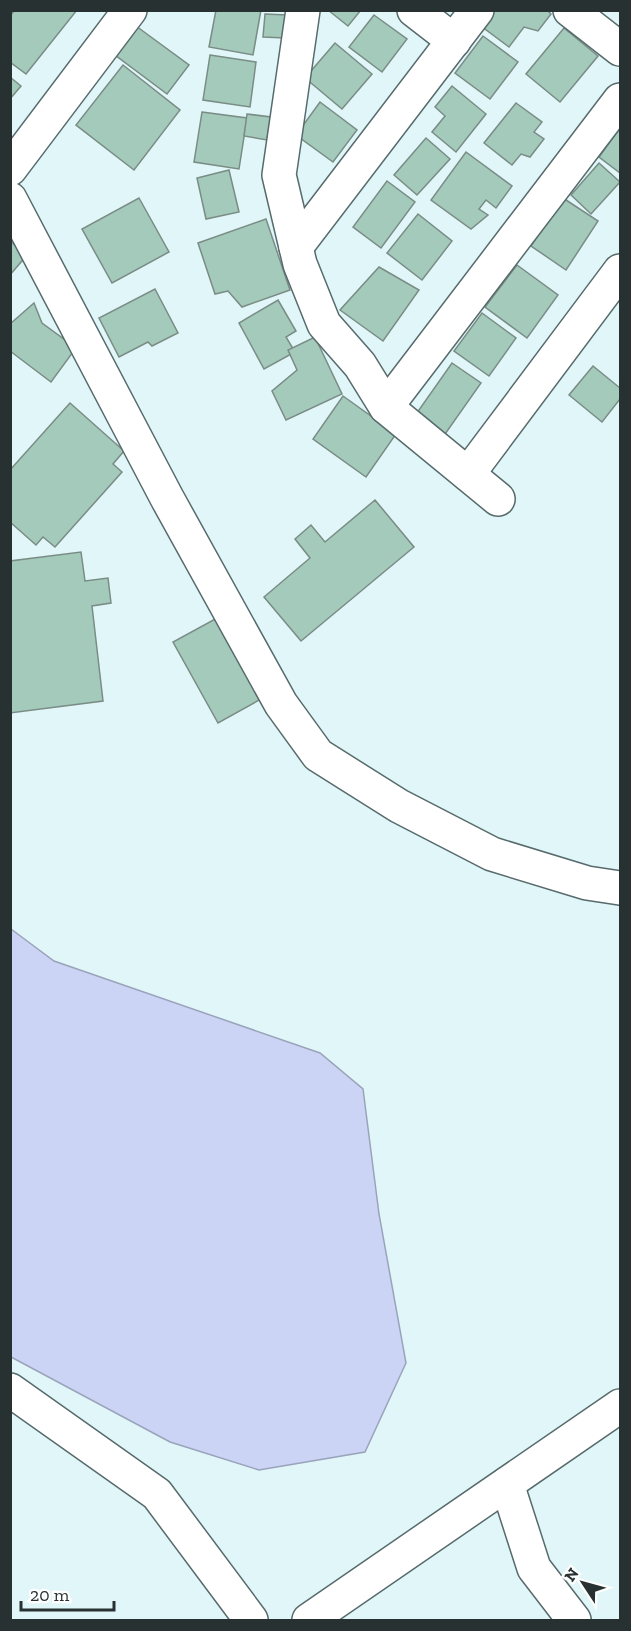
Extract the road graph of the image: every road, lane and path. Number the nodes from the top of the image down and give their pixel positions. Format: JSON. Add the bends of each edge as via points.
{"nodes":[{"id":1,"x":130,"y":10,"type":"edge"},
{"id":2,"x":303,"y":10,"type":"edge"},
{"id":3,"x":414,"y":10,"type":"edge"},
{"id":4,"x":477,"y":10,"type":"edge"},
{"id":5,"x":570,"y":10,"type":"edge"},
{"id":6,"x":454,"y":41,"type":"junction"},
{"id":7,"x":621,"y":49,"type":"edge"},
{"id":8,"x":621,"y":100,"type":"edge"},
{"id":9,"x":10,"y":169,"type":"edge"},
{"id":10,"x":10,"y":200,"type":"edge"},
{"id":11,"x":296,"y":247,"type":"junction"},
{"id":12,"x":621,"y":271,"type":"edge"},
{"id":13,"x":386,"y":407,"type":"junction"},
{"id":14,"x":468,"y":474,"type":"junction"},
{"id":15,"x":498,"y":499,"type":"dead end"},
{"id":16,"x":621,"y":888,"type":"edge"},
{"id":17,"x":10,"y":1390,"type":"edge"},
{"id":18,"x":621,"y":1406,"type":"edge"},
{"id":19,"x":507,"y":1485,"type":"junction"},
{"id":20,"x":251,"y":1620,"type":"edge"},
{"id":21,"x":309,"y":1620,"type":"edge"},
{"id":22,"x":574,"y":1620,"type":"edge"}],
"edges":[{"from":1,"to":9,"type":"street"},
{"from":2,"to":11,"type":"street","via":[[279,175]]},
{"from":3,"to":6,"type":"street"},
{"from":4,"to":6,"type":"street"},
{"from":5,"to":7,"type":"street"},
{"from":6,"to":11,"type":"street"},
{"from":8,"to":13,"type":"street"},
{"from":10,"to":16,"type":"street","via":[[281,704],[318,755],[399,806],[492,854],[587,883]]},
{"from":11,"to":13,"type":"street","via":[[324,324],[360,365]]},
{"from":12,"to":14,"type":"street"},
{"from":13,"to":14,"type":"street"},
{"from":14,"to":15,"type":"street"},
{"from":17,"to":20,"type":"street","via":[[157,1494]]},
{"from":18,"to":19,"type":"street"},
{"from":19,"to":21,"type":"street"},
{"from":19,"to":22,"type":"street","via":[[534,1568]]}]}
